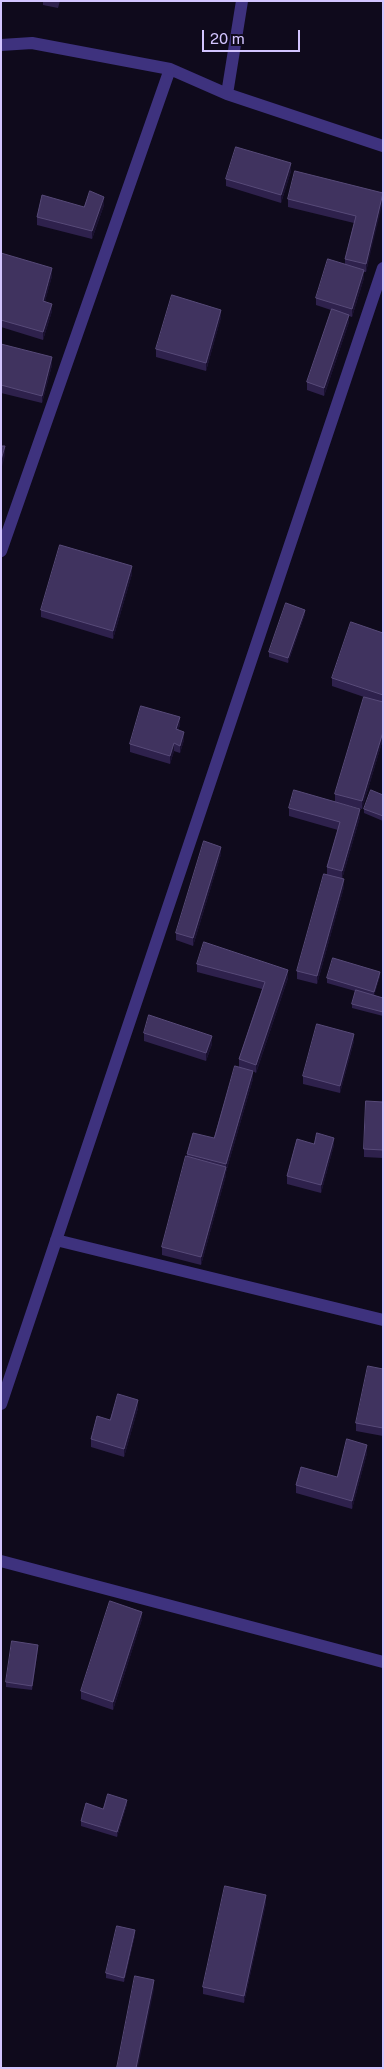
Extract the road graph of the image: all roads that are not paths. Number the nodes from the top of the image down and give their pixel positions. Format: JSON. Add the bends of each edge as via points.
{"nodes":[{"id":1,"x":242,"y":1,"type":"edge"},
{"id":2,"x":1,"y":45,"type":"edge"},
{"id":3,"x":170,"y":69,"type":"junction"},
{"id":4,"x":227,"y":94,"type":"junction"},
{"id":5,"x":383,"y":146,"type":"edge"},
{"id":6,"x":383,"y":268,"type":"edge"},
{"id":7,"x":1,"y":551,"type":"edge"},
{"id":8,"x":56,"y":1240,"type":"junction"},
{"id":9,"x":383,"y":1320,"type":"edge"},
{"id":10,"x":1,"y":1404,"type":"edge"},
{"id":11,"x":1,"y":1561,"type":"edge"},
{"id":12,"x":383,"y":1662,"type":"edge"}],
"edges":[{"from":1,"to":4,"type":"street"},
{"from":2,"to":3,"type":"street","via":[[32,43]]},
{"from":3,"to":4,"type":"street"},
{"from":3,"to":7,"type":"street"},
{"from":4,"to":5,"type":"street"},
{"from":6,"to":8,"type":"street"},
{"from":8,"to":9,"type":"street"},
{"from":8,"to":10,"type":"street"},
{"from":11,"to":12,"type":"street"}]}
